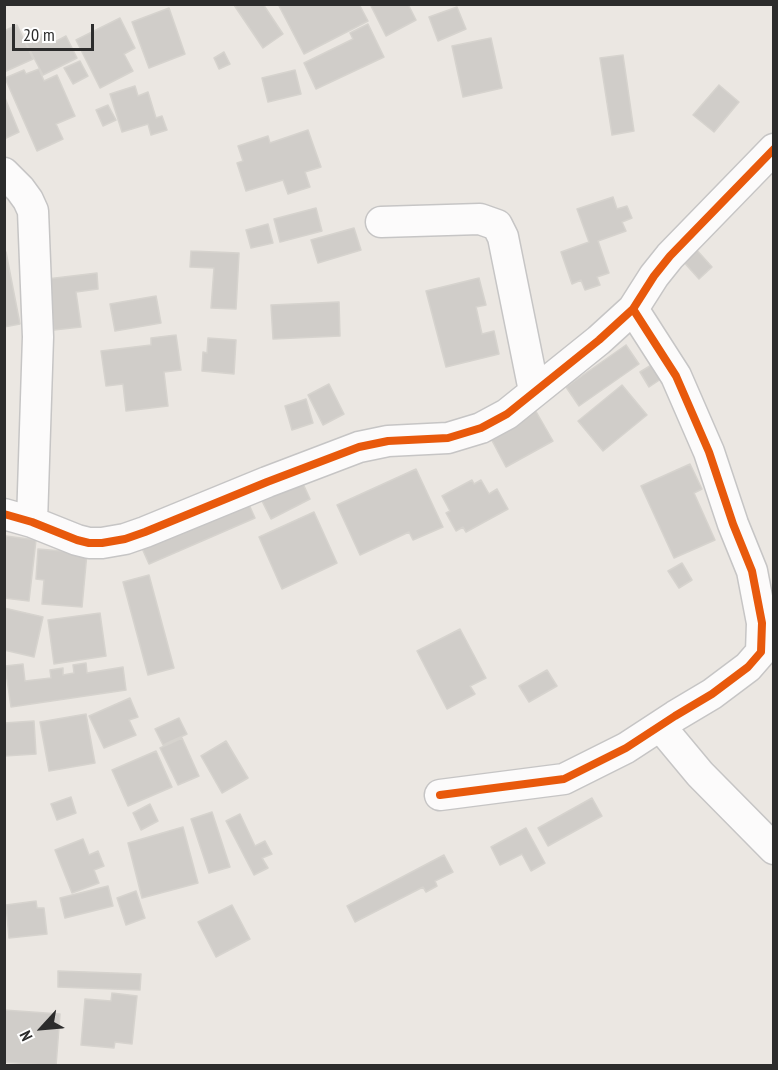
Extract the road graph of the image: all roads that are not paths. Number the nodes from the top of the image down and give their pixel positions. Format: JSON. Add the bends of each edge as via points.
{"nodes":[{"id":1,"x":774,"y":149,"type":"edge"},
{"id":2,"x":4,"y":173,"type":"edge"},
{"id":3,"x":381,"y":222,"type":"dead end"},
{"id":4,"x":633,"y":309,"type":"junction"},
{"id":5,"x":534,"y":391,"type":"junction"},
{"id":6,"x":18,"y":518,"type":"edge"},
{"id":7,"x":660,"y":726,"type":"junction"},
{"id":8,"x":440,"y":795,"type":"dead end"},
{"id":9,"x":774,"y":849,"type":"edge"}],
"edges":[{"from":1,"to":4,"type":"street","via":[[670,256]]},
{"from":2,"to":6,"type":"street","via":[[20,189],[33,211],[38,337]]},
{"from":3,"to":5,"type":"street","via":[[480,219],[496,225],[505,248]]},
{"from":4,"to":5,"type":"street"},
{"from":4,"to":7,"type":"street","via":[[676,376],[709,452],[752,571],[762,624],[761,652],[748,667]]},
{"from":5,"to":6,"type":"street","via":[[507,414],[481,428],[448,438],[388,441],[359,447],[125,539],[89,543]]},
{"from":7,"to":8,"type":"street","via":[[627,748],[564,778]]},
{"from":7,"to":9,"type":"street","via":[[700,774]]}]}
